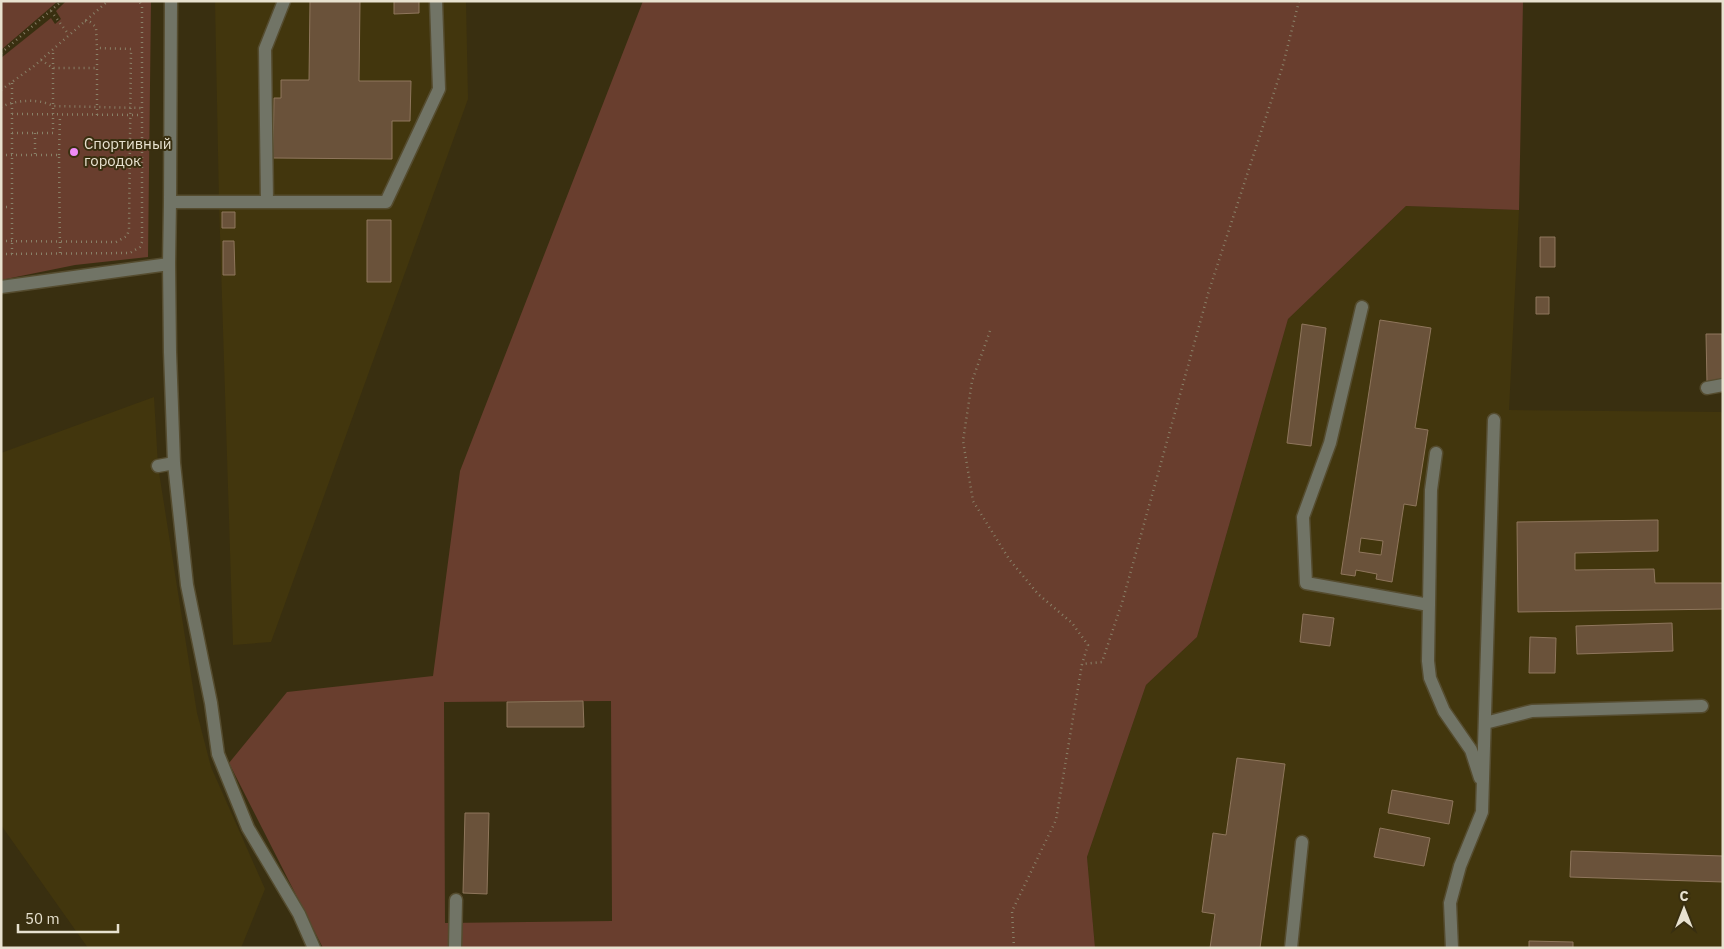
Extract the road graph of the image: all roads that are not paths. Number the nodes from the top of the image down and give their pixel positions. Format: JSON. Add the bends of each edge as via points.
{"nodes":[{"id":1,"x":171,"y":1,"type":"edge"},
{"id":2,"x":284,"y":1,"type":"edge"},
{"id":3,"x":436,"y":1,"type":"edge"},
{"id":4,"x":170,"y":202,"type":"junction"},
{"id":5,"x":268,"y":202,"type":"junction"},
{"id":6,"x":169,"y":264,"type":"junction"},
{"id":7,"x":1,"y":287,"type":"edge"},
{"id":8,"x":1362,"y":307,"type":"dead end"},
{"id":9,"x":1723,"y":385,"type":"edge"},
{"id":10,"x":1707,"y":388,"type":"dead end"},
{"id":11,"x":1494,"y":420,"type":"dead end"},
{"id":12,"x":1436,"y":453,"type":"dead end"},
{"id":13,"x":174,"y":463,"type":"junction"},
{"id":14,"x":158,"y":466,"type":"dead end"},
{"id":15,"x":1429,"y":605,"type":"junction"},
{"id":16,"x":1702,"y":706,"type":"dead end"},
{"id":17,"x":1485,"y":723,"type":"junction"},
{"id":18,"x":1483,"y":785,"type":"junction"},
{"id":19,"x":1302,"y":842,"type":"dead end"},
{"id":20,"x":456,"y":900,"type":"dead end"},
{"id":21,"x":314,"y":948,"type":"edge"},
{"id":22,"x":455,"y":948,"type":"edge"},
{"id":23,"x":1291,"y":948,"type":"edge"},
{"id":24,"x":1452,"y":948,"type":"edge"}],
"edges":[{"from":1,"to":4,"type":"lane"},
{"from":2,"to":5,"type":"lane","via":[[265,49]]},
{"from":3,"to":5,"type":"lane","via":[[439,89],[386,202]]},
{"from":4,"to":5,"type":"lane"},
{"from":4,"to":6,"type":"lane"},
{"from":6,"to":7,"type":"lane"},
{"from":6,"to":13,"type":"lane"},
{"from":8,"to":15,"type":"lane","via":[[1330,442],[1303,517],[1306,583]]},
{"from":9,"to":10,"type":"lane"},
{"from":11,"to":17,"type":"lane"},
{"from":12,"to":15,"type":"lane","via":[[1431,490]]},
{"from":13,"to":14,"type":"lane"},
{"from":13,"to":21,"type":"lane","via":[[187,585],[218,754],[248,828],[299,914]]},
{"from":15,"to":18,"type":"lane","via":[[1430,678],[1444,711],[1470,750]]},
{"from":16,"to":17,"type":"lane","via":[[1532,711]]},
{"from":17,"to":18,"type":"lane"},
{"from":18,"to":24,"type":"lane","via":[[1482,812],[1460,866],[1450,903]]},
{"from":19,"to":23,"type":"lane"},
{"from":20,"to":22,"type":"lane"}]}
